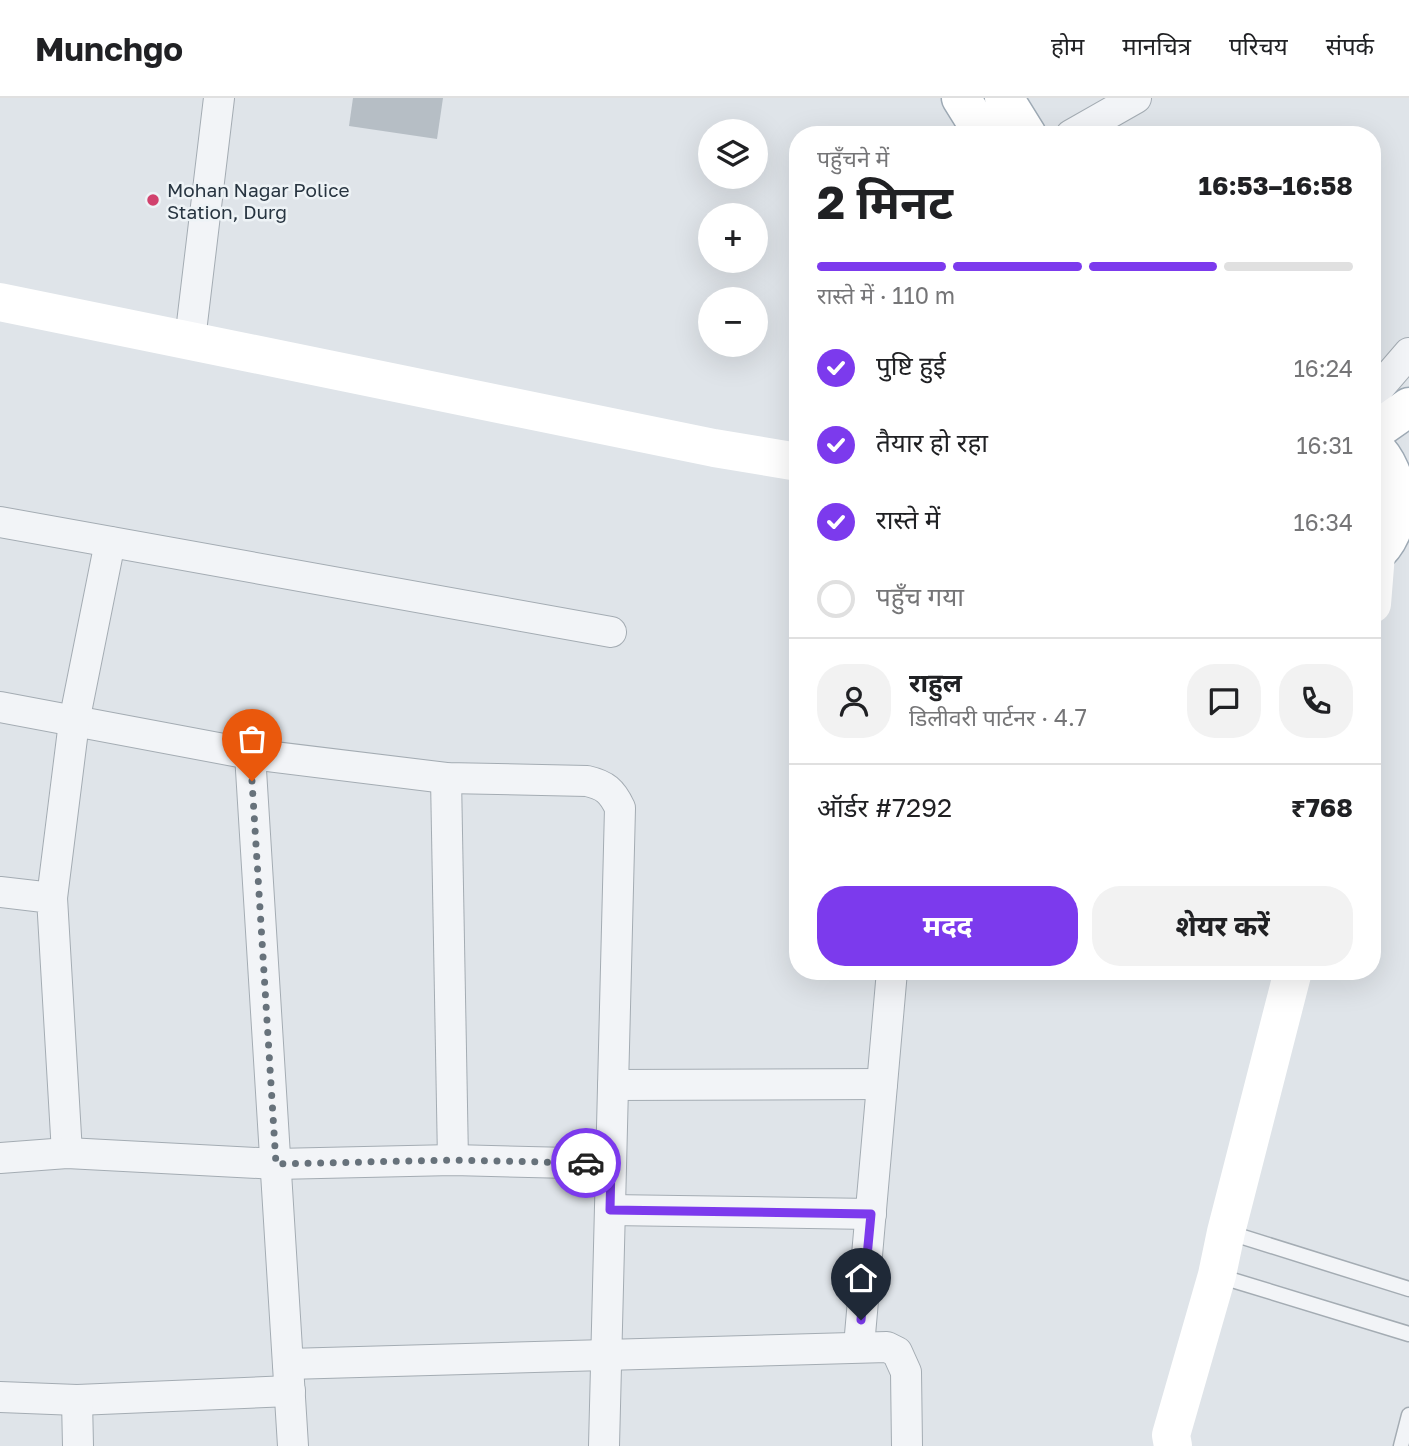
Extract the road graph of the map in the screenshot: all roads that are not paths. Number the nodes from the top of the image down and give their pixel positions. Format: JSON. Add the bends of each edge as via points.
{"nodes":[{"id":1,"x":219,"y":98,"type":"edge"},
{"id":2,"x":961,"y":98,"type":"edge"},
{"id":3,"x":1004,"y":98,"type":"edge"},
{"id":4,"x":1136,"y":98,"type":"edge"},
{"id":5,"x":978,"y":126,"type":"edge"},
{"id":6,"x":1021,"y":126,"type":"edge"},
{"id":7,"x":1087,"y":126,"type":"edge"},
{"id":8,"x":0,"y":302,"type":"edge"},
{"id":9,"x":190,"y":340,"type":"junction"},
{"id":10,"x":1409,"y":353,"type":"edge"},
{"id":11,"x":1381,"y":386,"type":"edge"},
{"id":12,"x":1409,"y":407,"type":"edge"},
{"id":13,"x":1381,"y":427,"type":"edge"},
{"id":14,"x":1391,"y":457,"type":"edge"},
{"id":15,"x":789,"y":460,"type":"edge"},
{"id":16,"x":0,"y":522,"type":"edge"},
{"id":17,"x":110,"y":542,"type":"junction"},
{"id":18,"x":1386,"y":547,"type":"edge"},
{"id":19,"x":1381,"y":567,"type":"edge"},
{"id":20,"x":611,"y":632,"type":"dead end"},
{"id":21,"x":0,"y":707,"type":"edge"},
{"id":22,"x":74,"y":722,"type":"junction"},
{"id":23,"x":250,"y":754,"type":"junction"},
{"id":24,"x":446,"y":778,"type":"junction"},
{"id":25,"x":0,"y":892,"type":"edge"},
{"id":26,"x":52,"y":898,"type":"junction"},
{"id":27,"x":891,"y":980,"type":"edge"},
{"id":28,"x":1291,"y":980,"type":"edge"},
{"id":29,"x":882,"y":1084,"type":"junction"},
{"id":30,"x":613,"y":1085,"type":"junction"},
{"id":31,"x":67,"y":1153,"type":"junction"},
{"id":32,"x":0,"y":1158,"type":"edge"},
{"id":33,"x":453,"y":1160,"type":"junction"},
{"id":34,"x":276,"y":1164,"type":"junction"},
{"id":35,"x":611,"y":1164,"type":"junction"},
{"id":36,"x":610,"y":1210,"type":"junction"},
{"id":37,"x":871,"y":1214,"type":"junction"},
{"id":38,"x":1226,"y":1232,"type":"junction"},
{"id":39,"x":1217,"y":1275,"type":"junction"},
{"id":40,"x":1409,"y":1289,"type":"edge"},
{"id":41,"x":1409,"y":1334,"type":"edge"},
{"id":42,"x":859,"y":1346,"type":"junction"},
{"id":43,"x":606,"y":1354,"type":"junction"},
{"id":44,"x":289,"y":1377,"type":"junction"},
{"id":45,"x":0,"y":1397,"type":"edge"},
{"id":46,"x":77,"y":1400,"type":"junction"},
{"id":47,"x":1409,"y":1415,"type":"edge"},
{"id":48,"x":78,"y":1446,"type":"edge"},
{"id":49,"x":293,"y":1446,"type":"edge"},
{"id":50,"x":604,"y":1446,"type":"edge"},
{"id":51,"x":907,"y":1446,"type":"edge"},
{"id":52,"x":1172,"y":1446,"type":"edge"},
{"id":53,"x":1401,"y":1446,"type":"edge"}],
"edges":[{"from":1,"to":9,"type":"street"},
{"from":2,"to":5,"type":"street"},
{"from":3,"to":6,"type":"street"},
{"from":4,"to":7,"type":"street"},
{"from":8,"to":9,"type":"street"},
{"from":9,"to":15,"type":"street"},
{"from":10,"to":11,"type":"street"},
{"from":12,"to":13,"type":"street"},
{"from":14,"to":18,"type":"street","via":[[1396,517]]},
{"from":16,"to":17,"type":"street"},
{"from":17,"to":20,"type":"street"},
{"from":17,"to":22,"type":"street"},
{"from":18,"to":19,"type":"street"},
{"from":21,"to":22,"type":"street"},
{"from":22,"to":23,"type":"street"},
{"from":22,"to":26,"type":"street"},
{"from":23,"to":24,"type":"street"},
{"from":23,"to":34,"type":"street"},
{"from":24,"to":30,"type":"street","via":[[587,781],[612,792],[620,808]]},
{"from":24,"to":33,"type":"street"},
{"from":25,"to":26,"type":"street"},
{"from":26,"to":31,"type":"street"},
{"from":27,"to":29,"type":"street"},
{"from":28,"to":38,"type":"street"},
{"from":29,"to":30,"type":"street"},
{"from":29,"to":37,"type":"street"},
{"from":30,"to":35,"type":"street"},
{"from":31,"to":32,"type":"street"},
{"from":31,"to":34,"type":"street"},
{"from":33,"to":34,"type":"street"},
{"from":33,"to":35,"type":"street"},
{"from":34,"to":44,"type":"street"},
{"from":35,"to":36,"type":"street"},
{"from":36,"to":37,"type":"street"},
{"from":36,"to":43,"type":"street"},
{"from":37,"to":42,"type":"street"},
{"from":38,"to":39,"type":"street"},
{"from":38,"to":40,"type":"lane"},
{"from":39,"to":41,"type":"lane"},
{"from":39,"to":52,"type":"street","via":[[1171,1435]]},
{"from":42,"to":43,"type":"street"},
{"from":42,"to":51,"type":"street","via":[[887,1347],[901,1358],[906,1372]]},
{"from":43,"to":44,"type":"street"},
{"from":43,"to":50,"type":"street"},
{"from":44,"to":46,"type":"street"},
{"from":44,"to":49,"type":"street"},
{"from":45,"to":46,"type":"street"},
{"from":46,"to":48,"type":"street"},
{"from":47,"to":53,"type":"lane"}]}
